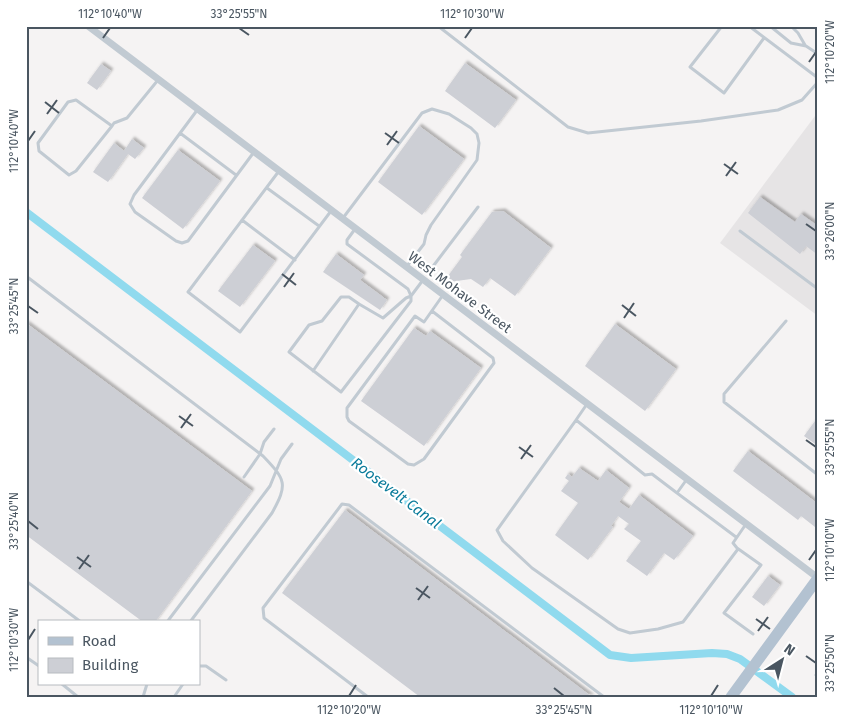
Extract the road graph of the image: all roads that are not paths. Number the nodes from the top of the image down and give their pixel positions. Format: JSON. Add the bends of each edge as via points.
{"nodes":[{"id":1,"x":438,"y":26,"type":"edge"},
{"id":2,"x":722,"y":26,"type":"edge"},
{"id":3,"x":749,"y":26,"type":"edge"},
{"id":4,"x":770,"y":26,"type":"edge"},
{"id":5,"x":791,"y":26,"type":"edge"},
{"id":6,"x":92,"y":28,"type":"edge"},
{"id":7,"x":764,"y":38,"type":"junction"},
{"id":8,"x":806,"y":46,"type":"junction"},
{"id":9,"x":818,"y":54,"type":"edge"},
{"id":10,"x":818,"y":78,"type":"edge"},
{"id":11,"x":158,"y":80,"type":"junction"},
{"id":12,"x":818,"y":82,"type":"edge"},
{"id":13,"x":198,"y":109,"type":"junction"},
{"id":14,"x":112,"y":126,"type":"junction"},
{"id":15,"x":180,"y":133,"type":"junction"},
{"id":16,"x":254,"y":152,"type":"junction"},
{"id":17,"x":279,"y":171,"type":"junction"},
{"id":18,"x":236,"y":175,"type":"junction"},
{"id":19,"x":266,"y":188,"type":"junction"},
{"id":20,"x":478,"y":207,"type":"dead end"},
{"id":21,"x":332,"y":210,"type":"junction"},
{"id":22,"x":343,"y":218,"type":"junction"},
{"id":23,"x":242,"y":220,"type":"junction"},
{"id":24,"x":320,"y":226,"type":"junction"},
{"id":25,"x":356,"y":228,"type":"junction"},
{"id":26,"x":740,"y":231,"type":"dead end"},
{"id":27,"x":295,"y":260,"type":"junction"},
{"id":28,"x":434,"y":265,"type":"dead end"},
{"id":29,"x":406,"y":267,"type":"junction"},
{"id":30,"x":26,"y":276,"type":"edge"},
{"id":31,"x":423,"y":279,"type":"junction"},
{"id":32,"x":818,"y":288,"type":"edge"},
{"id":33,"x":444,"y":295,"type":"junction"},
{"id":34,"x":411,"y":296,"type":"junction"},
{"id":35,"x":359,"y":304,"type":"junction"},
{"id":36,"x":432,"y":311,"type":"junction"},
{"id":37,"x":786,"y":321,"type":"dead end"},
{"id":38,"x":313,"y":370,"type":"junction"},
{"id":39,"x":588,"y":404,"type":"junction"},
{"id":40,"x":576,"y":420,"type":"junction"},
{"id":41,"x":274,"y":429,"type":"dead end"},
{"id":42,"x":292,"y":444,"type":"dead end"},
{"id":43,"x":260,"y":454,"type":"junction"},
{"id":44,"x":277,"y":470,"type":"junction"},
{"id":45,"x":818,"y":475,"type":"edge"},
{"id":46,"x":244,"y":477,"type":"dead end"},
{"id":47,"x":687,"y":479,"type":"junction"},
{"id":48,"x":677,"y":493,"type":"junction"},
{"id":49,"x":746,"y":524,"type":"junction"},
{"id":50,"x":736,"y":537,"type":"junction"},
{"id":51,"x":738,"y":549,"type":"junction"},
{"id":52,"x":818,"y":578,"type":"edge"},
{"id":53,"x":26,"y":581,"type":"edge"},
{"id":54,"x":78,"y":620,"type":"edge"},
{"id":55,"x":169,"y":620,"type":"edge"},
{"id":56,"x":192,"y":620,"type":"edge"},
{"id":57,"x":753,"y":634,"type":"dead end"},
{"id":58,"x":26,"y":657,"type":"edge"},
{"id":59,"x":38,"y":665,"type":"edge"},
{"id":60,"x":200,"y":666,"type":"edge"},
{"id":61,"x":226,"y":680,"type":"dead end"},
{"id":62,"x":64,"y":686,"type":"edge"},
{"id":63,"x":182,"y":686,"type":"edge"},
{"id":64,"x":78,"y":697,"type":"edge"},
{"id":65,"x":174,"y":697,"type":"edge"},
{"id":66,"x":368,"y":697,"type":"edge"},
{"id":67,"x":604,"y":697,"type":"edge"},
{"id":68,"x":731,"y":697,"type":"edge"}],
"edges":[{"from":1,"to":12,"type":"lane","via":[[568,127],[588,132],[778,110],[802,100]]},
{"from":2,"to":7,"type":"lane","via":[[690,67],[724,93]]},
{"from":3,"to":7,"type":"lane"},
{"from":4,"to":8,"type":"lane","via":[[791,43]]},
{"from":5,"to":8,"type":"lane"},
{"from":6,"to":11,"type":"street","name":"West Mohave Street"},
{"from":7,"to":10,"type":"lane"},
{"from":8,"to":9,"type":"lane"},
{"from":11,"to":13,"type":"street","name":"West Mohave Street"},
{"from":11,"to":14,"type":"lane","via":[[127,118]]},
{"from":13,"to":15,"type":"lane"},
{"from":13,"to":16,"type":"street","name":"West Mohave Street"},
{"from":14,"to":14,"type":"lane","via":[[76,171],[69,175],[39,151],[38,143],[68,102],[76,100]]},
{"from":15,"to":18,"type":"lane"},
{"from":15,"to":18,"type":"lane","via":[[134,195],[130,204],[135,212],[176,241],[188,241]]},
{"from":16,"to":17,"type":"street","name":"West Mohave Street"},
{"from":16,"to":18,"type":"lane"},
{"from":17,"to":19,"type":"lane"},
{"from":17,"to":21,"type":"street","name":"West Mohave Street"},
{"from":19,"to":23,"type":"lane"},
{"from":19,"to":24,"type":"lane"},
{"from":20,"to":28,"type":"lane"},
{"from":21,"to":22,"type":"street","name":"West Mohave Street"},
{"from":21,"to":24,"type":"lane"},
{"from":22,"to":25,"type":"street","name":"West Mohave Street"},
{"from":22,"to":29,"type":"lane","via":[[422,114],[432,109],[441,110],[471,128],[479,143],[477,160],[431,224],[424,244]]},
{"from":23,"to":27,"type":"lane"},
{"from":23,"to":27,"type":"lane","via":[[188,292],[240,332]]},
{"from":24,"to":27,"type":"lane"},
{"from":25,"to":29,"type":"street","name":"West Mohave Street"},
{"from":25,"to":34,"type":"lane","via":[[347,240],[348,244],[408,289]]},
{"from":26,"to":32,"type":"lane"},
{"from":29,"to":31,"type":"street","name":"West Mohave Street"},
{"from":30,"to":43,"type":"lane"},
{"from":31,"to":33,"type":"street","name":"West Mohave Street"},
{"from":31,"to":34,"type":"lane"},
{"from":33,"to":36,"type":"lane"},
{"from":33,"to":39,"type":"street","name":"West Mohave Street"},
{"from":34,"to":35,"type":"lane","via":[[383,318]]},
{"from":34,"to":38,"type":"lane","via":[[411,302],[342,392]]},
{"from":35,"to":38,"type":"lane"},
{"from":35,"to":38,"type":"lane","via":[[349,297],[340,297],[322,321],[309,325],[289,352]]},
{"from":36,"to":36,"type":"lane","via":[[424,322],[415,316],[347,408],[349,421],[408,464],[414,465],[424,458],[494,363],[494,358]]},
{"from":37,"to":45,"type":"lane","via":[[724,394],[724,402]]},
{"from":39,"to":40,"type":"lane"},
{"from":39,"to":47,"type":"street","name":"West Mohave Street"},
{"from":40,"to":48,"type":"lane","via":[[645,475],[652,474]]},
{"from":40,"to":51,"type":"lane","via":[[497,530],[502,541],[532,568],[618,629],[630,633],[683,622]]},
{"from":41,"to":43,"type":"lane"},
{"from":42,"to":44,"type":"lane"},
{"from":43,"to":44,"type":"lane"},
{"from":43,"to":46,"type":"lane"},
{"from":44,"to":55,"type":"lane","via":[[270,486]]},
{"from":44,"to":56,"type":"lane","via":[[284,484],[272,514]]},
{"from":47,"to":48,"type":"lane"},
{"from":47,"to":49,"type":"street","name":"West Mohave Street"},
{"from":48,"to":50,"type":"lane"},
{"from":49,"to":50,"type":"lane"},
{"from":49,"to":52,"type":"street","name":"West Mohave Street"},
{"from":50,"to":51,"type":"lane","via":[[733,542]]},
{"from":51,"to":57,"type":"lane","via":[[761,566],[724,613]]},
{"from":52,"to":68,"type":"main road"},
{"from":53,"to":54,"type":"lane"},
{"from":58,"to":59,"type":"lane"},
{"from":60,"to":61,"type":"lane","via":[[206,666]]},
{"from":62,"to":64,"type":"lane"},
{"from":63,"to":65,"type":"lane"},
{"from":66,"to":67,"type":"lane","via":[[264,618],[263,608],[342,504],[349,505]]}]}
